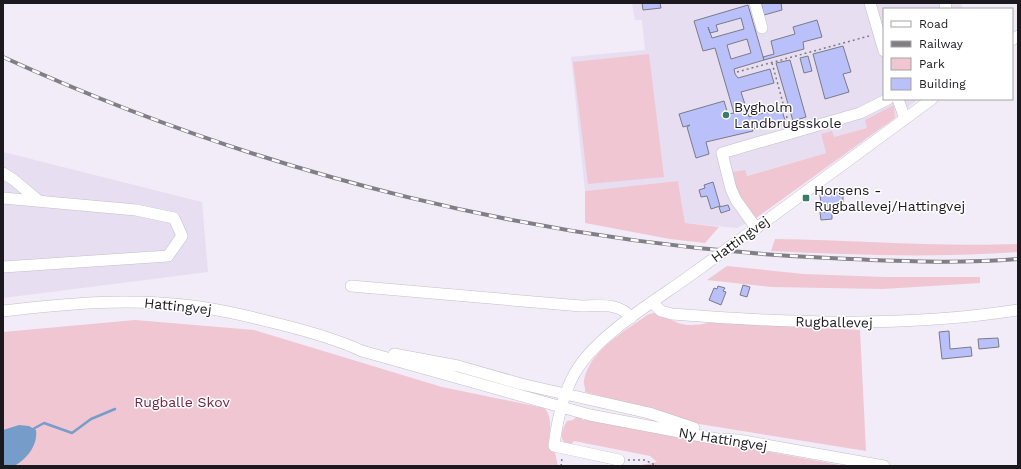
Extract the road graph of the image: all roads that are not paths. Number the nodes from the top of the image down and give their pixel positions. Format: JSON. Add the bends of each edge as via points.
{"nodes":[{"id":1,"x":754,"y":3,"type":"edge"},
{"id":2,"x":870,"y":3,"type":"edge"},
{"id":3,"x":762,"y":28,"type":"dead end"},
{"id":4,"x":883,"y":47,"type":"edge"},
{"id":5,"x":886,"y":100,"type":"edge"},
{"id":6,"x":898,"y":100,"type":"edge"},
{"id":7,"x":931,"y":100,"type":"edge"},
{"id":8,"x":905,"y":119,"type":"junction"},
{"id":9,"x":3,"y":173,"type":"edge"},
{"id":10,"x":3,"y":198,"type":"edge"},
{"id":11,"x":40,"y":201,"type":"junction"},
{"id":12,"x":752,"y":230,"type":"junction"},
{"id":13,"x":3,"y":267,"type":"edge"},
{"id":14,"x":351,"y":286,"type":"dead end"},
{"id":15,"x":653,"y":303,"type":"junction"},
{"id":16,"x":1018,"y":310,"type":"edge"},
{"id":17,"x":3,"y":311,"type":"edge"},
{"id":18,"x":631,"y":318,"type":"junction"},
{"id":19,"x":349,"y":345,"type":"junction"},
{"id":20,"x":457,"y":379,"type":"junction"},
{"id":21,"x":566,"y":395,"type":"junction"},
{"id":22,"x":562,"y":408,"type":"junction"},
{"id":23,"x":738,"y":440,"type":"junction"},
{"id":24,"x":620,"y":460,"type":"road end"},
{"id":25,"x":884,"y":466,"type":"edge"}],
"edges":[{"from":1,"to":3,"type":"street"},
{"from":2,"to":4,"type":"street"},
{"from":5,"to":12,"type":"street","via":[[860,113],[722,153],[733,195]]},
{"from":6,"to":8,"type":"street"},
{"from":7,"to":8,"type":"street","name":"Hattingvej"},
{"from":8,"to":12,"type":"street","name":"Hattingvej"},
{"from":9,"to":11,"type":"street"},
{"from":10,"to":11,"type":"street"},
{"from":11,"to":13,"type":"street","via":[[136,210],[174,218],[182,236],[168,256]]},
{"from":12,"to":15,"type":"street","name":"Hattingvej","bridge":true},
{"from":14,"to":18,"type":"street","via":[[618,307]]},
{"from":15,"to":16,"type":"street","name":"Rugballevej","via":[[661,311],[672,314],[827,323],[941,319]]},
{"from":15,"to":18,"type":"street","name":"Hattingvej"},
{"from":17,"to":19,"type":"street","name":"Hattingvej","via":[[62,304],[130,302],[184,305],[291,327]]},
{"from":18,"to":21,"type":"street","name":"Hattingvej","via":[[598,343],[577,368]]},
{"from":19,"to":20,"type":"street","name":"Hattingvej"},
{"from":19,"to":21,"type":"street","name":"Hattingvej","via":[[458,366]]},
{"from":20,"to":21,"type":"street","via":[[487,382],[554,399]]},
{"from":20,"to":22,"type":"street","name":"Hattingvej"},
{"from":21,"to":22,"type":"street","name":"Hattingvej"},
{"from":21,"to":23,"type":"street","name":"Hattingvej","via":[[649,413]]},
{"from":22,"to":23,"type":"street","name":"Ny Hattingvej","via":[[705,437]]},
{"from":22,"to":24,"type":"street","via":[[554,446]]},
{"from":23,"to":25,"type":"street","name":"Ny Hattingvej"}]}
